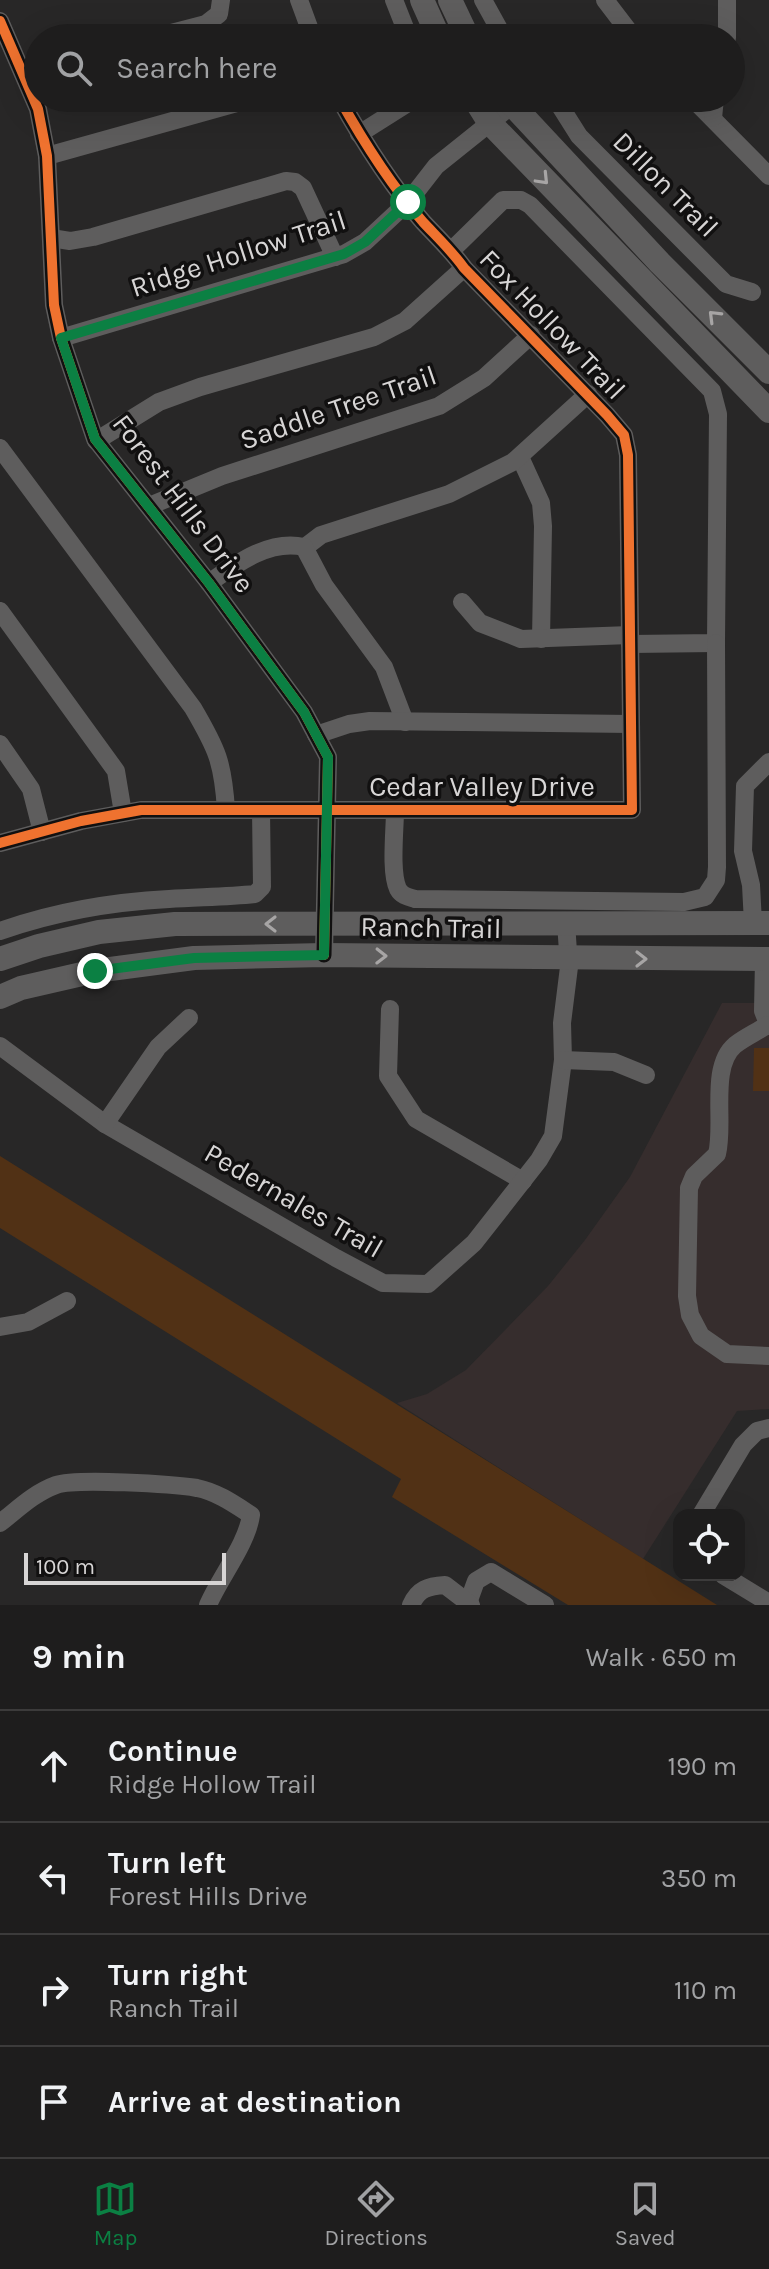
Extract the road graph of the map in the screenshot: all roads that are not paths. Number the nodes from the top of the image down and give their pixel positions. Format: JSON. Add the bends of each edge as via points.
{"nodes":[{"id":1,"x":221,"y":0,"type":"edge"},
{"id":2,"x":299,"y":0,"type":"edge"},
{"id":3,"x":394,"y":0,"type":"edge"},
{"id":4,"x":422,"y":0,"type":"edge"},
{"id":5,"x":450,"y":0,"type":"edge"},
{"id":6,"x":483,"y":0,"type":"edge"},
{"id":7,"x":605,"y":0,"type":"edge"},
{"id":8,"x":727,"y":0,"type":"edge"},
{"id":9,"x":0,"y":21,"type":"edge"},
{"id":10,"x":206,"y":24,"type":"edge"},
{"id":11,"x":308,"y":24,"type":"edge"},
{"id":12,"x":403,"y":24,"type":"edge"},
{"id":13,"x":433,"y":24,"type":"edge"},
{"id":14,"x":461,"y":24,"type":"edge"},
{"id":15,"x":496,"y":24,"type":"edge"},
{"id":16,"x":623,"y":24,"type":"edge"},
{"id":17,"x":727,"y":24,"type":"edge"},
{"id":18,"x":24,"y":61,"type":"edge"},
{"id":19,"x":39,"y":112,"type":"edge"},
{"id":20,"x":205,"y":112,"type":"edge"},
{"id":21,"x":347,"y":112,"type":"edge"},
{"id":22,"x":394,"y":112,"type":"edge"},
{"id":23,"x":483,"y":112,"type":"edge"},
{"id":24,"x":500,"y":112,"type":"edge"},
{"id":25,"x":523,"y":112,"type":"edge"},
{"id":26,"x":564,"y":112,"type":"edge"},
{"id":27,"x":707,"y":112,"type":"edge"},
{"id":28,"x":714,"y":112,"type":"edge"},
{"id":29,"x":713,"y":118,"type":"junction"},
{"id":30,"x":489,"y":122,"type":"junction"},
{"id":31,"x":359,"y":134,"type":"junction"},
{"id":32,"x":47,"y":156,"type":"junction"},
{"id":33,"x":769,"y":176,"type":"edge"},
{"id":34,"x":408,"y":202,"type":"junction"},
{"id":35,"x":51,"y":238,"type":"junction"},
{"id":36,"x":452,"y":250,"type":"junction"},
{"id":37,"x":335,"y":257,"type":"junction"},
{"id":38,"x":464,"y":268,"type":"junction"},
{"id":39,"x":752,"y":292,"type":"dead end"},
{"id":40,"x":531,"y":335,"type":"junction"},
{"id":41,"x":61,"y":338,"type":"junction"},
{"id":42,"x":769,"y":372,"type":"edge"},
{"id":43,"x":588,"y":394,"type":"junction"},
{"id":44,"x":769,"y":411,"type":"edge"},
{"id":45,"x":96,"y":441,"type":"junction"},
{"id":46,"x":0,"y":448,"type":"edge"},
{"id":47,"x":520,"y":457,"type":"junction"},
{"id":48,"x":149,"y":506,"type":"junction"},
{"id":49,"x":304,"y":548,"type":"junction"},
{"id":50,"x":209,"y":583,"type":"junction"},
{"id":51,"x":462,"y":602,"type":"dead end"},
{"id":52,"x":0,"y":611,"type":"edge"},
{"id":53,"x":541,"y":639,"type":"junction"},
{"id":54,"x":630,"y":640,"type":"junction"},
{"id":55,"x":716,"y":643,"type":"junction"},
{"id":56,"x":405,"y":722,"type":"junction"},
{"id":57,"x":631,"y":724,"type":"junction"},
{"id":58,"x":316,"y":735,"type":"junction"},
{"id":59,"x":0,"y":744,"type":"edge"},
{"id":60,"x":769,"y":762,"type":"edge"},
{"id":61,"x":226,"y":810,"type":"junction"},
{"id":62,"x":261,"y":810,"type":"junction"},
{"id":63,"x":328,"y":810,"type":"junction"},
{"id":64,"x":395,"y":810,"type":"junction"},
{"id":65,"x":632,"y":810,"type":"joint"},
{"id":66,"x":123,"y":813,"type":"junction"},
{"id":67,"x":42,"y":832,"type":"junction"},
{"id":68,"x":0,"y":843,"type":"edge"},
{"id":69,"x":566,"y":922,"type":"junction"},
{"id":70,"x":761,"y":923,"type":"edge"},
{"id":71,"x":324,"y":924,"type":"junction"},
{"id":72,"x":0,"y":931,"type":"edge"},
{"id":73,"x":324,"y":955,"type":"junction"},
{"id":74,"x":767,"y":955,"type":"edge"},
{"id":75,"x":0,"y":959,"type":"edge"},
{"id":76,"x":568,"y":959,"type":"junction"},
{"id":77,"x":0,"y":997,"type":"edge"},
{"id":78,"x":390,"y":1009,"type":"dead end"},
{"id":79,"x":189,"y":1018,"type":"dead end"},
{"id":80,"x":768,"y":1026,"type":"edge"},
{"id":81,"x":0,"y":1046,"type":"edge"},
{"id":82,"x":563,"y":1060,"type":"junction"},
{"id":83,"x":646,"y":1075,"type":"dead end"},
{"id":84,"x":105,"y":1124,"type":"junction"},
{"id":85,"x":523,"y":1181,"type":"junction"},
{"id":86,"x":67,"y":1301,"type":"dead end"},
{"id":87,"x":0,"y":1327,"type":"edge"},
{"id":88,"x":769,"y":1356,"type":"edge"},
{"id":89,"x":769,"y":1428,"type":"edge"},
{"id":90,"x":705,"y":1509,"type":"edge"},
{"id":91,"x":0,"y":1523,"type":"edge"},
{"id":92,"x":733,"y":1581,"type":"edge"},
{"id":93,"x":769,"y":1603,"type":"edge"},
{"id":94,"x":469,"y":1604,"type":"edge"},
{"id":95,"x":208,"y":1605,"type":"edge"},
{"id":96,"x":411,"y":1605,"type":"edge"},
{"id":97,"x":545,"y":1605,"type":"edge"}],
"edges":[{"from":1,"to":10,"type":"street","via":[[219,14]]},
{"from":2,"to":11,"type":"street"},
{"from":3,"to":12,"type":"street"},
{"from":4,"to":13,"type":"main road"},
{"from":5,"to":14,"type":"main road"},
{"from":6,"to":15,"type":"street"},
{"from":7,"to":16,"type":"street"},
{"from":8,"to":17,"type":"street"},
{"from":9,"to":18,"type":"street","name":"Forest Hills Drive"},
{"from":19,"to":32,"type":"street","name":"Forest Hills Drive"},
{"from":20,"to":32,"type":"street"},
{"from":21,"to":31,"type":"street","name":"Fox Hollow Trail"},
{"from":22,"to":31,"type":"street"},
{"from":23,"to":30,"type":"main road"},
{"from":24,"to":30,"type":"street","name":"Ridge Hollow Trail"},
{"from":42,"to":25,"type":"main road","one_way":true,"via":[[660,263]]},
{"from":26,"to":39,"type":"street","name":"Dillon Trail","via":[[579,136],[726,284]]},
{"from":27,"to":29,"type":"street"},
{"from":28,"to":29,"type":"street"},
{"from":29,"to":33,"type":"street"},
{"from":30,"to":34,"type":"street","name":"Ridge Hollow Trail","via":[[436,166]]},
{"from":30,"to":44,"type":"main road","one_way":true},
{"from":31,"to":34,"type":"street","name":"Fox Hollow Trail"},
{"from":32,"to":35,"type":"street","name":"Forest Hills Drive"},
{"from":34,"to":36,"type":"street","name":"Fox Hollow Trail"},
{"from":34,"to":37,"type":"street","name":"Ridge Hollow Trail","via":[[365,242]]},
{"from":35,"to":37,"type":"street","via":[[93,237],[286,181],[303,188]]},
{"from":35,"to":41,"type":"street","name":"Forest Hills Drive"},
{"from":36,"to":38,"type":"street","name":"Fox Hollow Trail"},
{"from":36,"to":55,"type":"street","via":[[503,200],[521,200],[712,391],[718,414]]},
{"from":37,"to":41,"type":"street","name":"Ridge Hollow Trail"},
{"from":38,"to":40,"type":"street","name":"Fox Hollow Trail"},
{"from":38,"to":45,"type":"street","via":[[405,321],[374,337],[159,402]]},
{"from":40,"to":43,"type":"street","name":"Fox Hollow Trail"},
{"from":40,"to":48,"type":"street","name":"Saddle Tree Trail","via":[[484,378],[439,406],[222,476]]},
{"from":41,"to":45,"type":"street","name":"Forest Hills Drive"},
{"from":43,"to":47,"type":"street"},
{"from":43,"to":54,"type":"street","name":"Fox Hollow Trail","via":[[624,435],[628,455]]},
{"from":45,"to":48,"type":"street","name":"Forest Hills Drive"},
{"from":46,"to":61,"type":"street","via":[[193,708],[224,772]]},
{"from":47,"to":49,"type":"street","via":[[449,494],[321,535]]},
{"from":47,"to":53,"type":"street","via":[[541,503]]},
{"from":48,"to":50,"type":"street","name":"Forest Hills Drive"},
{"from":49,"to":50,"type":"street","via":[[291,544],[249,556]]},
{"from":49,"to":56,"type":"street","via":[[324,585],[384,667]]},
{"from":50,"to":58,"type":"street","name":"Forest Hills Drive"},
{"from":51,"to":53,"type":"street","via":[[480,623],[521,639]]},
{"from":52,"to":66,"type":"street","via":[[116,771]]},
{"from":53,"to":54,"type":"street"},
{"from":54,"to":55,"type":"street"},
{"from":54,"to":57,"type":"street","name":"Fox Hollow Trail"},
{"from":55,"to":64,"type":"street","via":[[717,867],[705,897],[684,902],[403,896],[395,876]]},
{"from":56,"to":57,"type":"street"},
{"from":56,"to":58,"type":"street","via":[[349,724]]},
{"from":57,"to":65,"type":"street","name":"Fox Hollow Trail"},
{"from":58,"to":63,"type":"street","name":"Forest Hills Drive","via":[[328,757]]},
{"from":59,"to":67,"type":"street","via":[[31,789]]},
{"from":60,"to":70,"type":"street","via":[[745,786],[743,851]]},
{"from":61,"to":62,"type":"street","name":"Cedar Valley Drive"},
{"from":61,"to":66,"type":"street","name":"Cedar Valley Drive"},
{"from":62,"to":63,"type":"street","name":"Cedar Valley Drive"},
{"from":62,"to":72,"type":"street","via":[[262,887],[255,894],[102,906],[36,918]]},
{"from":63,"to":64,"type":"street","name":"Cedar Valley Drive"},
{"from":63,"to":71,"type":"street","name":"Forest Hills Drive"},
{"from":64,"to":65,"type":"street","name":"Cedar Valley Drive"},
{"from":66,"to":67,"type":"street","name":"Cedar Valley Drive"},
{"from":67,"to":68,"type":"street","name":"Cedar Valley Drive"},
{"from":69,"to":70,"type":"main road","name":"Ranch Trail"},
{"from":69,"to":71,"type":"main road","name":"Ranch Trail"},
{"from":69,"to":76,"type":"street","name":"Pedernales Trail"},
{"from":71,"to":73,"type":"street","name":"Forest Hills Drive"},
{"from":71,"to":75,"type":"main road","name":"Ranch Trail","one_way":true,"via":[[175,924],[99,932]]},
{"from":73,"to":76,"type":"main road","name":"Ranch Trail","one_way":true},
{"from":73,"to":77,"type":"main road","name":"Ranch Trail","via":[[194,958],[95,971]]},
{"from":76,"to":74,"type":"main road","name":"Ranch Trail","one_way":true},
{"from":74,"to":80,"type":"street","via":[[763,1011]]},
{"from":76,"to":82,"type":"street","name":"Pedernales Trail"},
{"from":78,"to":85,"type":"street","via":[[388,1076],[416,1119]]},
{"from":79,"to":84,"type":"street","via":[[158,1047]]},
{"from":80,"to":88,"type":"street","via":[[736,1045],[721,1070],[717,1154],[689,1188],[687,1296],[701,1336],[727,1354]]},
{"from":81,"to":84,"type":"street","name":"Pedernales Trail"},
{"from":82,"to":83,"type":"street","via":[[614,1062]]},
{"from":82,"to":85,"type":"street","name":"Pedernales Trail","via":[[553,1136]]},
{"from":84,"to":85,"type":"street","name":"Pedernales Trail","via":[[383,1283],[428,1284],[474,1243]]},
{"from":86,"to":87,"type":"street","via":[[28,1322]]},
{"from":89,"to":90,"type":"street","via":[[757,1431],[743,1445]]},
{"from":91,"to":95,"type":"street","via":[[36,1494],[80,1481],[198,1488],[222,1496],[251,1515],[250,1528]]},
{"from":92,"to":93,"type":"street"},
{"from":94,"to":96,"type":"street","via":[[445,1585],[416,1593]]},
{"from":94,"to":97,"type":"street","via":[[476,1581],[491,1572]]}]}
